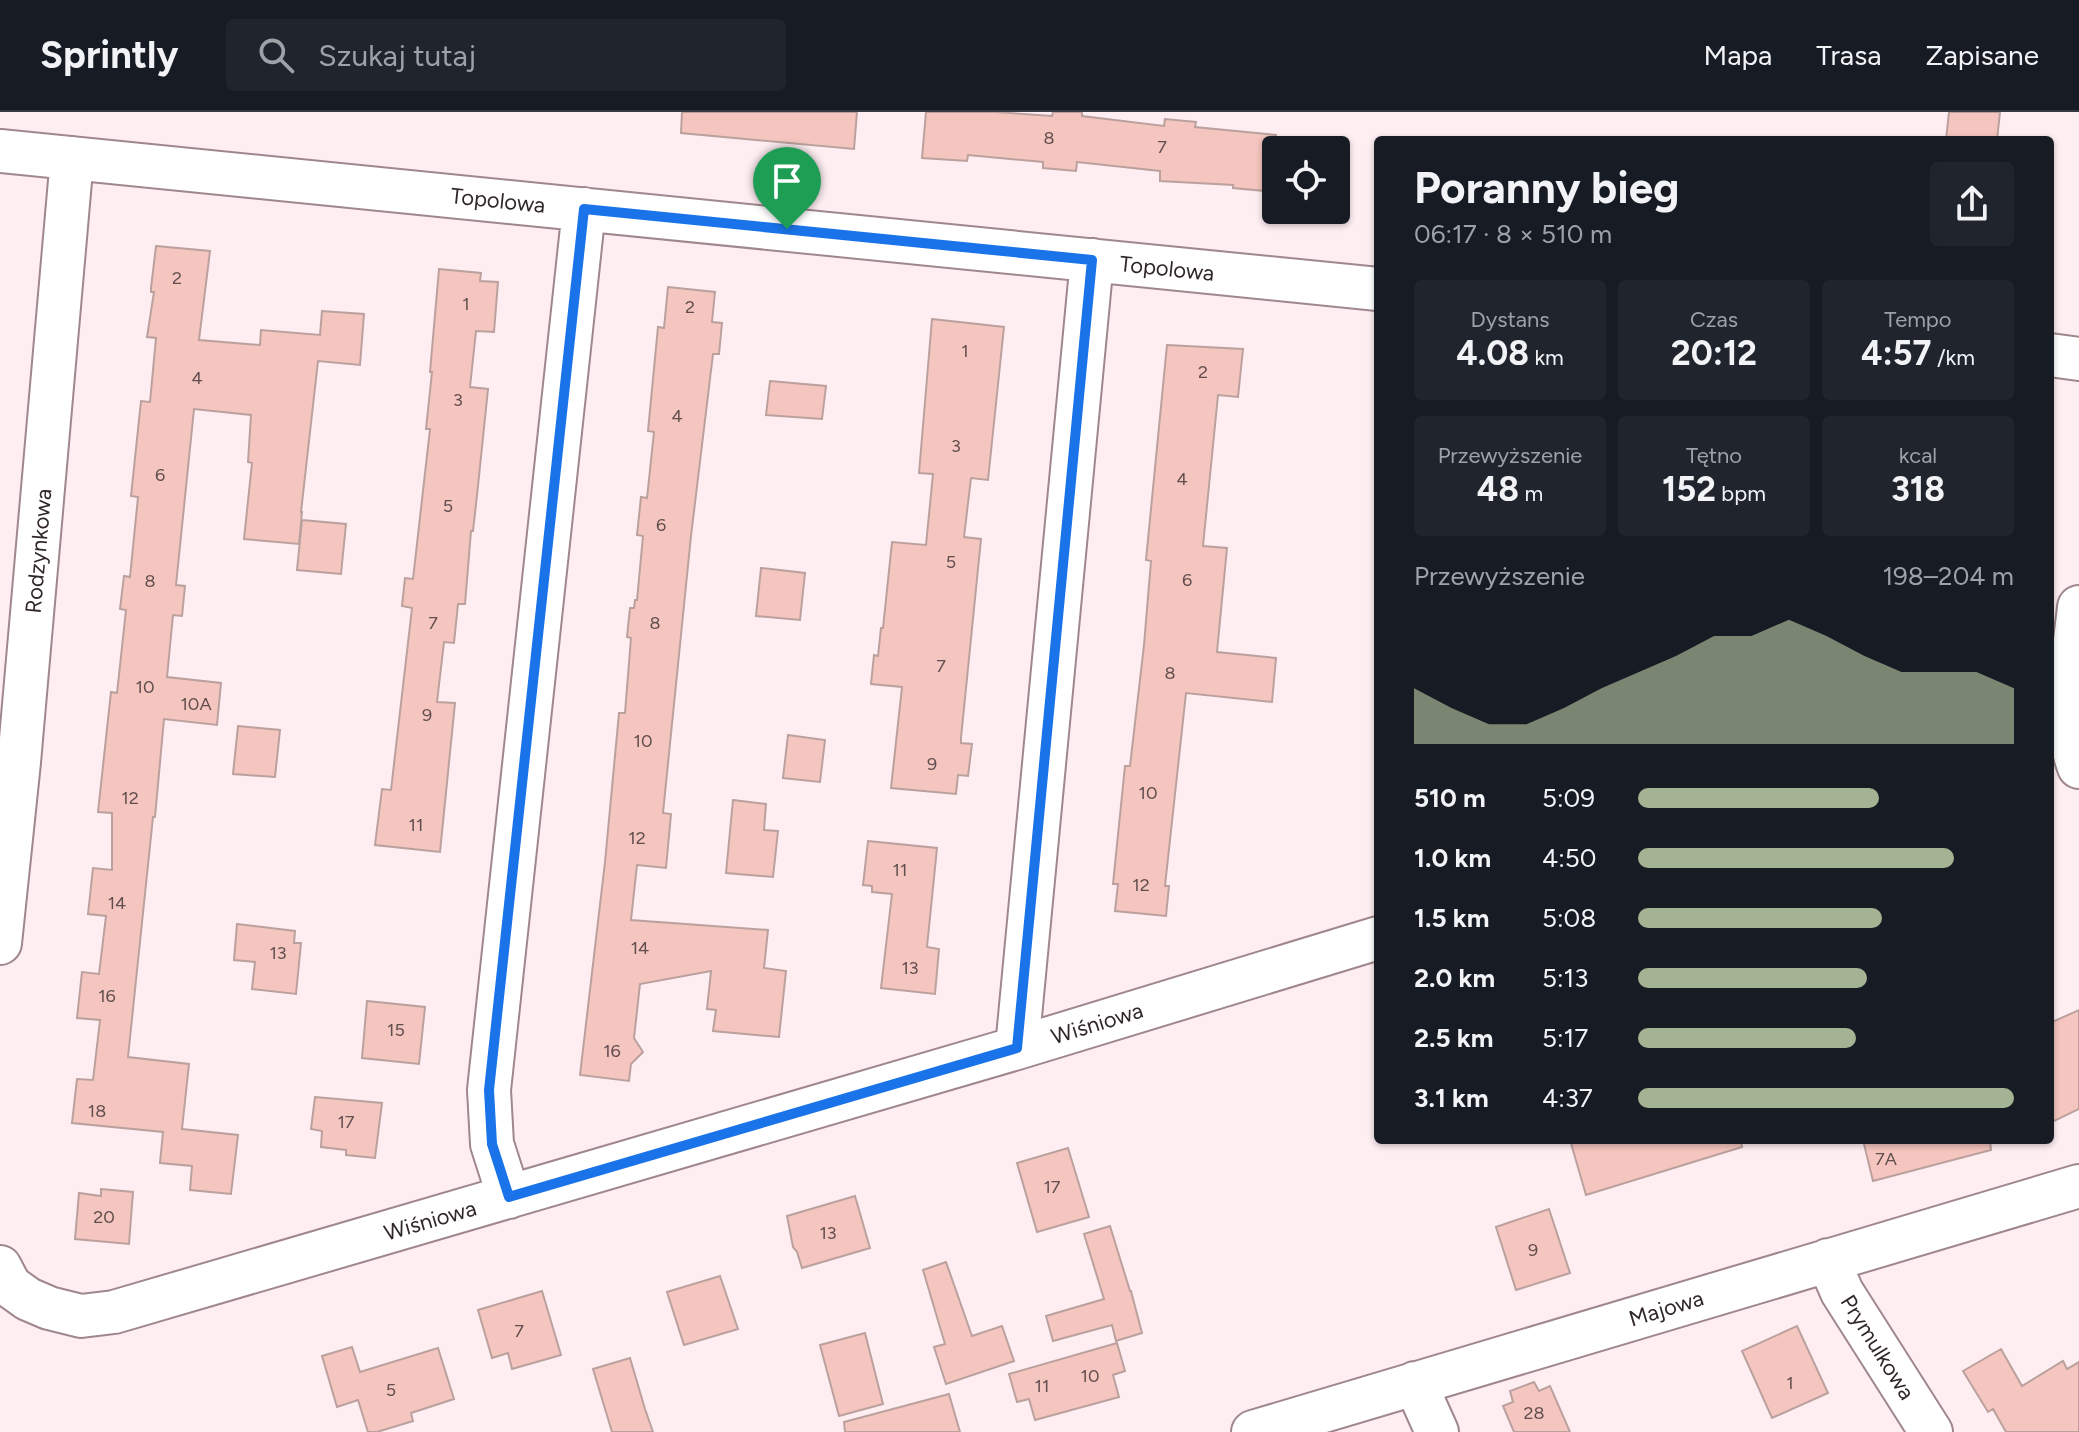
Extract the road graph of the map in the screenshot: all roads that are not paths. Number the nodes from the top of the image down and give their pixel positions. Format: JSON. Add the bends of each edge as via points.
{"nodes":[{"id":1,"x":0,"y":151,"type":"edge"},
{"id":2,"x":72,"y":158,"type":"junction"},
{"id":3,"x":584,"y":209,"type":"junction"},
{"id":4,"x":1092,"y":260,"type":"junction"},
{"id":5,"x":1374,"y":289,"type":"edge"},
{"id":6,"x":2054,"y":356,"type":"edge"},
{"id":7,"x":2079,"y":359,"type":"edge"},
{"id":8,"x":2079,"y":607,"type":"edge"},
{"id":9,"x":2066,"y":744,"type":"edge"},
{"id":10,"x":1374,"y":939,"type":"edge"},
{"id":11,"x":0,"y":943,"type":"edge"},
{"id":12,"x":1017,"y":1048,"type":"junction"},
{"id":13,"x":2079,"y":1186,"type":"edge"},
{"id":14,"x":509,"y":1197,"type":"junction"},
{"id":15,"x":1828,"y":1260,"type":"junction"},
{"id":16,"x":0,"y":1267,"type":"edge"},
{"id":17,"x":1415,"y":1383,"type":"junction"},
{"id":18,"x":1253,"y":1432,"type":"edge"},
{"id":19,"x":1437,"y":1432,"type":"edge"},
{"id":20,"x":1931,"y":1432,"type":"edge"}],
"edges":[{"from":1,"to":2,"type":"street","name":"Topolowa"},
{"from":2,"to":3,"type":"street","name":"Topolowa"},
{"from":2,"to":11,"type":"street","name":"Rodzynkowa"},
{"from":3,"to":4,"type":"street","name":"Topolowa"},
{"from":3,"to":14,"type":"street","via":[[489,1090],[492,1144]]},
{"from":4,"to":5,"type":"street","name":"Topolowa"},
{"from":4,"to":12,"type":"street"},
{"from":6,"to":7,"type":"street"},
{"from":8,"to":9,"type":"street"},
{"from":10,"to":12,"type":"street","name":"Wiśniowa"},
{"from":12,"to":14,"type":"street","name":"Wiśniowa"},
{"from":13,"to":15,"type":"street","name":"Majowa"},
{"from":14,"to":16,"type":"street","name":"Wiśniowa","via":[[114,1312],[81,1316],[49,1308],[10,1286]]},
{"from":15,"to":17,"type":"street","name":"Majowa"},
{"from":15,"to":20,"type":"street","name":"Prymulkowa","via":[[1842,1292]]},
{"from":17,"to":18,"type":"street","name":"Majowa"},
{"from":17,"to":19,"type":"street"}]}
